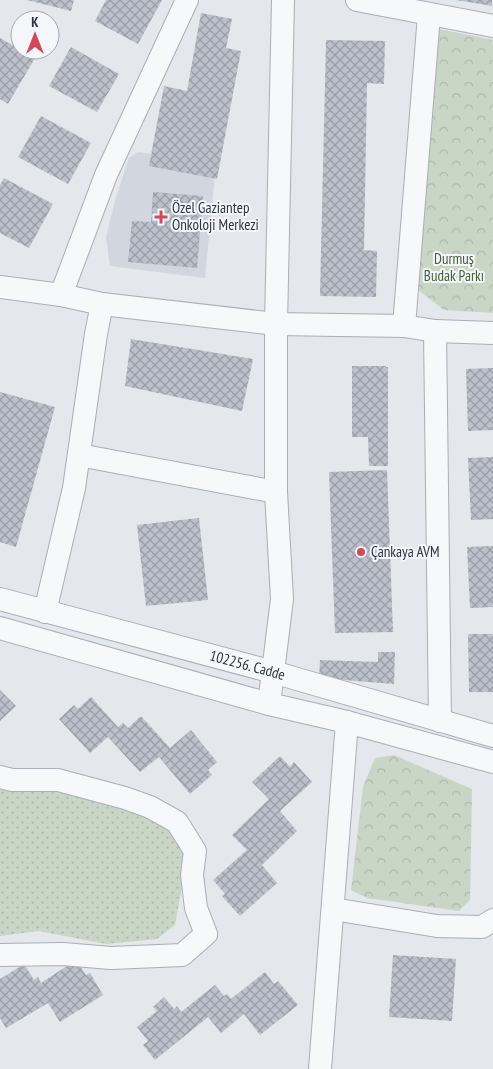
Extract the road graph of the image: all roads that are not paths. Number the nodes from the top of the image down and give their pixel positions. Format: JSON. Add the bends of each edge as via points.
{"nodes":[{"id":1,"x":187,"y":0,"type":"edge"},
{"id":2,"x":283,"y":0,"type":"edge"},
{"id":3,"x":357,"y":0,"type":"edge"},
{"id":4,"x":429,"y":15,"type":"junction"},
{"id":5,"x":493,"y":26,"type":"edge"},
{"id":6,"x":0,"y":287,"type":"edge"},
{"id":7,"x":61,"y":295,"type":"junction"},
{"id":8,"x":102,"y":304,"type":"junction"},
{"id":9,"x":276,"y":324,"type":"junction"},
{"id":10,"x":404,"y":326,"type":"junction"},
{"id":11,"x":435,"y":331,"type":"junction"},
{"id":12,"x":493,"y":333,"type":"edge"},
{"id":13,"x":79,"y":455,"type":"junction"},
{"id":14,"x":276,"y":492,"type":"junction"},
{"id":15,"x":0,"y":599,"type":"edge"},
{"id":16,"x":45,"y":612,"type":"junction"},
{"id":17,"x":0,"y":628,"type":"edge"},
{"id":18,"x":273,"y":672,"type":"junction"},
{"id":19,"x":269,"y":704,"type":"junction"},
{"id":20,"x":440,"y":721,"type":"junction"},
{"id":21,"x":348,"y":722,"type":"junction"},
{"id":22,"x":493,"y":736,"type":"edge"},
{"id":23,"x":493,"y":762,"type":"edge"},
{"id":24,"x":0,"y":777,"type":"edge"},
{"id":25,"x":333,"y":909,"type":"junction"},
{"id":26,"x":493,"y":920,"type":"edge"},
{"id":27,"x":0,"y":955,"type":"edge"},
{"id":28,"x":320,"y":1069,"type":"edge"}],
"edges":[{"from":1,"to":7,"type":"street","via":[[106,175]]},
{"from":2,"to":9,"type":"street"},
{"from":3,"to":4,"type":"street"},
{"from":4,"to":5,"type":"street"},
{"from":4,"to":10,"type":"street"},
{"from":6,"to":7,"type":"street"},
{"from":7,"to":8,"type":"street"},
{"from":8,"to":9,"type":"street"},
{"from":8,"to":13,"type":"street"},
{"from":9,"to":10,"type":"street"},
{"from":9,"to":14,"type":"street"},
{"from":10,"to":11,"type":"street"},
{"from":11,"to":12,"type":"street"},
{"from":11,"to":20,"type":"street"},
{"from":13,"to":14,"type":"street"},
{"from":13,"to":16,"type":"street"},
{"from":14,"to":18,"type":"street","via":[[282,599]]},
{"from":15,"to":16,"type":"street","name":"102256. Cadde"},
{"from":16,"to":18,"type":"street","name":"102256. Cadde"},
{"from":17,"to":19,"type":"street","name":"102256. Cadde"},
{"from":18,"to":19,"type":"street"},
{"from":18,"to":20,"type":"street","name":"102256. Cadde"},
{"from":19,"to":21,"type":"street","name":"102256. Cadde"},
{"from":20,"to":22,"type":"street","name":"102256. Cadde"},
{"from":21,"to":23,"type":"street","name":"102256. Cadde"},
{"from":21,"to":25,"type":"street"},
{"from":24,"to":27,"type":"street","via":[[58,780],[126,798],[177,822],[195,851],[192,875],[196,908],[206,934],[182,955],[111,958],[63,954]]},
{"from":25,"to":26,"type":"street","via":[[438,926],[482,927]]},
{"from":25,"to":28,"type":"street"}]}
